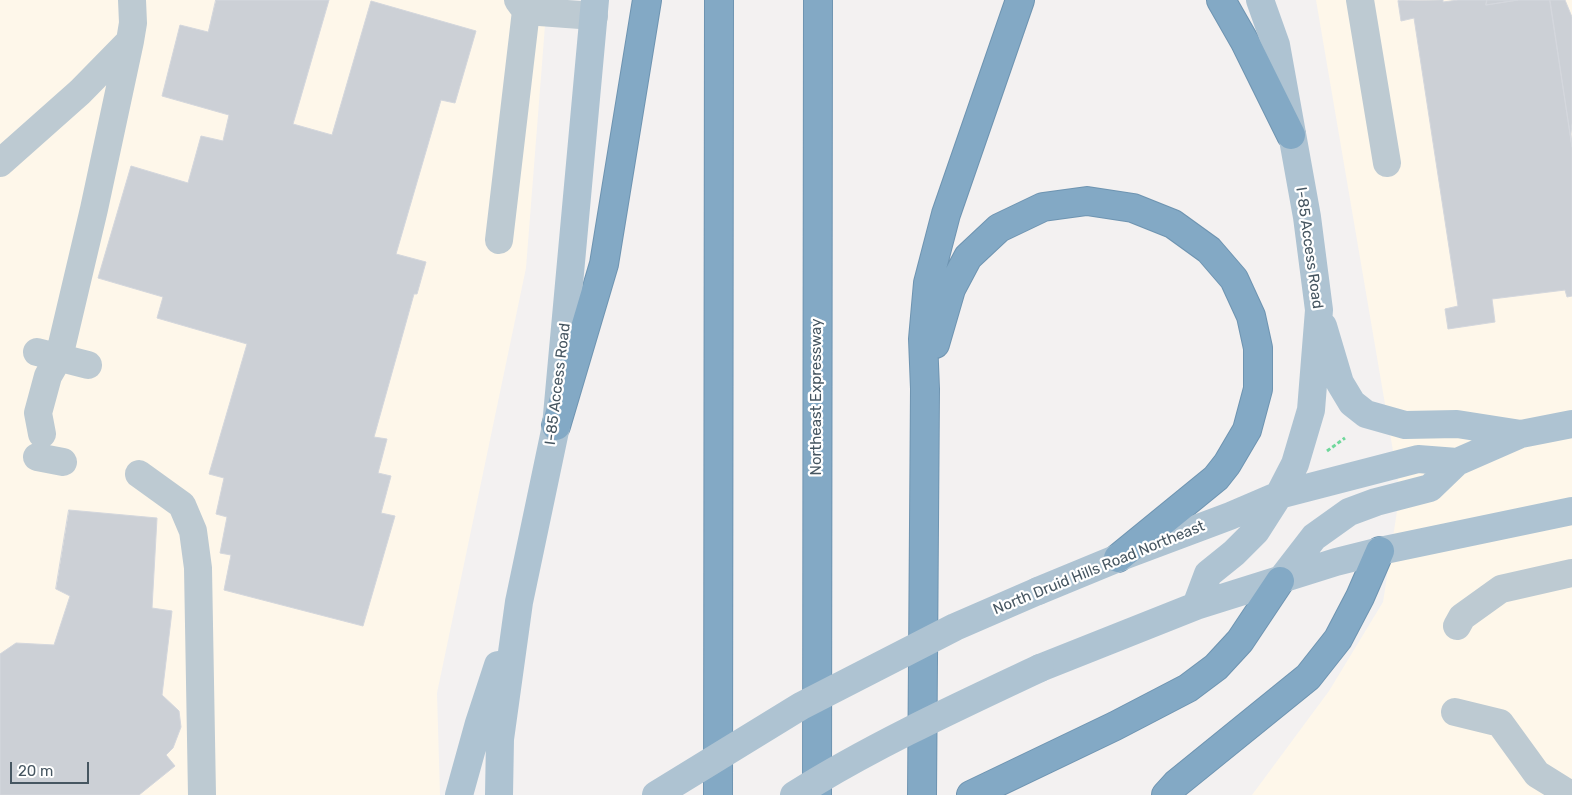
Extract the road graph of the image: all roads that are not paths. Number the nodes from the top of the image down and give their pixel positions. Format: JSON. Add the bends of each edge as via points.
{"nodes":[{"id":1,"x":132,"y":0,"type":"edge"},
{"id":2,"x":647,"y":0,"type":"edge"},
{"id":3,"x":719,"y":0,"type":"edge"},
{"id":4,"x":818,"y":0,"type":"edge"},
{"id":5,"x":1020,"y":0,"type":"edge"},
{"id":6,"x":1221,"y":0,"type":"edge"},
{"id":7,"x":1260,"y":0,"type":"edge"},
{"id":8,"x":1360,"y":0,"type":"edge"},
{"id":9,"x":522,"y":5,"type":"edge"},
{"id":10,"x":597,"y":5,"type":"edge"},
{"id":11,"x":130,"y":41,"type":"junction"},
{"id":12,"x":1291,"y":135,"type":"junction"},
{"id":13,"x":0,"y":163,"type":"edge"},
{"id":14,"x":1387,"y":163,"type":"dead end"},
{"id":15,"x":500,"y":240,"type":"dead end"},
{"id":16,"x":606,"y":251,"type":"junction"},
{"id":17,"x":1318,"y":310,"type":"junction"},
{"id":18,"x":88,"y":365,"type":"dead end"},
{"id":19,"x":925,"y":389,"type":"junction"},
{"id":20,"x":1572,"y":424,"type":"edge"},
{"id":21,"x":556,"y":426,"type":"junction"},
{"id":22,"x":1520,"y":434,"type":"junction"},
{"id":23,"x":1457,"y":462,"type":"junction"},
{"id":24,"x":139,"y":474,"type":"dead end"},
{"id":25,"x":1279,"y":495,"type":"junction"},
{"id":26,"x":1564,"y":516,"type":"edge"},
{"id":27,"x":1380,"y":551,"type":"junction"},
{"id":28,"x":1118,"y":558,"type":"junction"},
{"id":29,"x":1572,"y":574,"type":"edge"},
{"id":30,"x":1280,"y":580,"type":"junction"},
{"id":31,"x":520,"y":602,"type":"junction"},
{"id":32,"x":1196,"y":606,"type":"junction"},
{"id":33,"x":1457,"y":626,"type":"dead end"},
{"id":34,"x":1455,"y":712,"type":"dead end"},
{"id":35,"x":202,"y":795,"type":"edge"},
{"id":36,"x":459,"y":795,"type":"edge"},
{"id":37,"x":499,"y":795,"type":"edge"},
{"id":38,"x":656,"y":795,"type":"edge"},
{"id":39,"x":718,"y":795,"type":"edge"},
{"id":40,"x":794,"y":795,"type":"edge"},
{"id":41,"x":817,"y":795,"type":"edge"},
{"id":42,"x":922,"y":795,"type":"edge"},
{"id":43,"x":971,"y":795,"type":"edge"},
{"id":44,"x":1166,"y":795,"type":"edge"},
{"id":45,"x":1571,"y":795,"type":"edge"}],
"edges":[{"from":1,"to":11,"type":"lane"},
{"from":2,"to":16,"type":"highway"},
{"from":3,"to":39,"type":"highway"},
{"from":4,"to":41,"type":"highway","name":"Northeast Expressway"},
{"from":5,"to":19,"type":"highway","via":[[946,214],[928,283],[922,339]]},
{"from":6,"to":12,"type":"highway"},
{"from":7,"to":12,"type":"main road","name":"I-85 Access Road","via":[[1276,45]]},
{"from":8,"to":14,"type":"lane"},
{"from":9,"to":10,"type":"lane"},
{"from":9,"to":15,"type":"lane"},
{"from":10,"to":16,"type":"main road","via":[[586,217],[590,231]]},
{"from":10,"to":21,"type":"main road","name":"I-85 Access Road"},
{"from":11,"to":13,"type":"lane","via":[[80,92]]},
{"from":11,"to":18,"type":"lane","via":[[94,209],[48,355]]},
{"from":12,"to":17,"type":"main road","name":"I-85 Access Road","via":[[1307,217]]},
{"from":16,"to":21,"type":"highway"},
{"from":17,"to":22,"type":"main road","via":[[1340,383],[1352,403],[1366,414],[1405,425],[1457,424]]},
{"from":17,"to":25,"type":"main road","name":"I-85 Access Road","via":[[1311,410],[1295,464]]},
{"from":19,"to":28,"type":"highway","via":[[951,289],[968,257],[999,228],[1043,207],[1087,201],[1133,208],[1173,224],[1209,250],[1234,279],[1251,316],[1258,348],[1258,389],[1247,430],[1216,478]]},
{"from":19,"to":42,"type":"highway"},
{"from":20,"to":22,"type":"main road","name":"North Druid Hills Road Northeast"},
{"from":21,"to":31,"type":"main road","name":"I-85 Access Road"},
{"from":22,"to":23,"type":"main road","name":"North Druid Hills Road Northeast"},
{"from":23,"to":25,"type":"main road","name":"North Druid Hills Road Northeast","via":[[1418,459]]},
{"from":23,"to":30,"type":"main road","via":[[1430,488],[1349,512],[1314,537]]},
{"from":24,"to":35,"type":"lane","via":[[182,504],[193,531],[198,568]]},
{"from":25,"to":28,"type":"main road","name":"North Druid Hills Road Northeast"},
{"from":25,"to":32,"type":"main road","name":"I-85 Access Road","via":[[1256,531],[1208,574]]},
{"from":26,"to":27,"type":"main road"},
{"from":27,"to":30,"type":"main road"},
{"from":27,"to":44,"type":"highway","via":[[1338,639],[1308,677]]},
{"from":28,"to":38,"type":"main road","name":"North Druid Hills Road Northeast","bridge":true,"via":[[955,627],[800,706]]},
{"from":29,"to":33,"type":"lane","via":[[1501,588],[1462,617]]},
{"from":30,"to":32,"type":"main road"},
{"from":30,"to":43,"type":"highway","via":[[1240,641],[1216,667],[1188,688]]},
{"from":31,"to":36,"type":"main road","via":[[479,723]]},
{"from":31,"to":37,"type":"main road","name":"I-85 Access Road","via":[[500,739]]},
{"from":32,"to":40,"type":"main road","bridge":true,"via":[[1040,668],[940,716]]},
{"from":34,"to":45,"type":"lane","via":[[1500,723],[1537,774]]}]}
